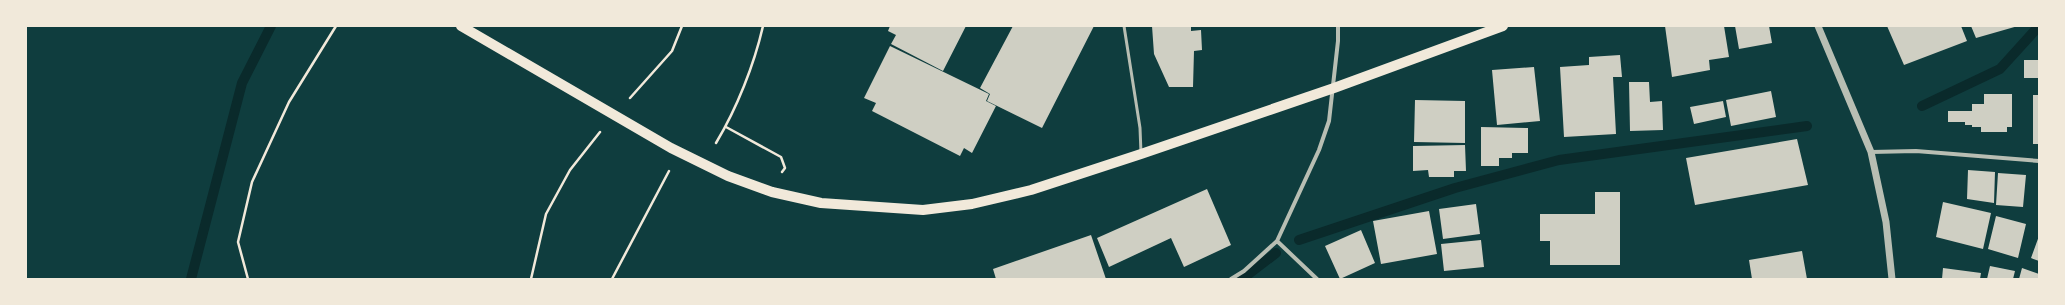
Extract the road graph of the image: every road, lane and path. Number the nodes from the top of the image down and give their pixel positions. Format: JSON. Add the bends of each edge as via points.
{"nodes":[{"id":1,"x":336,"y":26,"type":"edge"},
{"id":2,"x":461,"y":26,"type":"edge"},
{"id":3,"x":682,"y":26,"type":"edge"},
{"id":4,"x":763,"y":26,"type":"edge"},
{"id":5,"x":1124,"y":26,"type":"edge"},
{"id":6,"x":1338,"y":26,"type":"edge"},
{"id":7,"x":1503,"y":26,"type":"edge"},
{"id":8,"x":1818,"y":26,"type":"edge"},
{"id":9,"x":1334,"y":88,"type":"junction"},
{"id":10,"x":626,"y":103,"type":"dead end"},
{"id":11,"x":605,"y":126,"type":"dead end"},
{"id":12,"x":726,"y":127,"type":"junction"},
{"id":13,"x":716,"y":143,"type":"dead end"},
{"id":14,"x":1871,"y":152,"type":"junction"},
{"id":15,"x":1141,"y":154,"type":"junction"},
{"id":16,"x":2039,"y":161,"type":"edge"},
{"id":17,"x":785,"y":168,"type":"dead end"},
{"id":18,"x":668,"y":172,"type":"dead end"},
{"id":19,"x":1277,"y":241,"type":"junction"},
{"id":20,"x":248,"y":279,"type":"edge"},
{"id":21,"x":531,"y":279,"type":"edge"},
{"id":22,"x":612,"y":279,"type":"edge"},
{"id":23,"x":1231,"y":279,"type":"edge"},
{"id":24,"x":1317,"y":279,"type":"edge"},
{"id":25,"x":1892,"y":279,"type":"edge"}],
"edges":[{"from":1,"to":20,"type":"path","via":[[289,102],[252,182],[238,242]]},
{"from":2,"to":15,"type":"main road","via":[[672,148],[728,176],[772,192],[821,203],[923,210],[972,204],[1031,190]]},
{"from":3,"to":10,"type":"path","via":[[672,51]]},
{"from":4,"to":12,"type":"path"},
{"from":5,"to":15,"type":"lane","via":[[1140,128]]},
{"from":6,"to":9,"type":"street"},
{"from":7,"to":9,"type":"main road"},
{"from":8,"to":14,"type":"street"},
{"from":9,"to":15,"type":"main road"},
{"from":9,"to":19,"type":"street","via":[[1329,121],[1319,150]]},
{"from":11,"to":21,"type":"path","via":[[570,170],[546,214]]},
{"from":12,"to":13,"type":"path"},
{"from":12,"to":17,"type":"path","via":[[781,157]]},
{"from":14,"to":16,"type":"street","via":[[1916,151]]},
{"from":14,"to":25,"type":"street","via":[[1886,222]]},
{"from":18,"to":22,"type":"path"},
{"from":19,"to":23,"type":"street","via":[[1244,271]]},
{"from":19,"to":24,"type":"street"}]}
